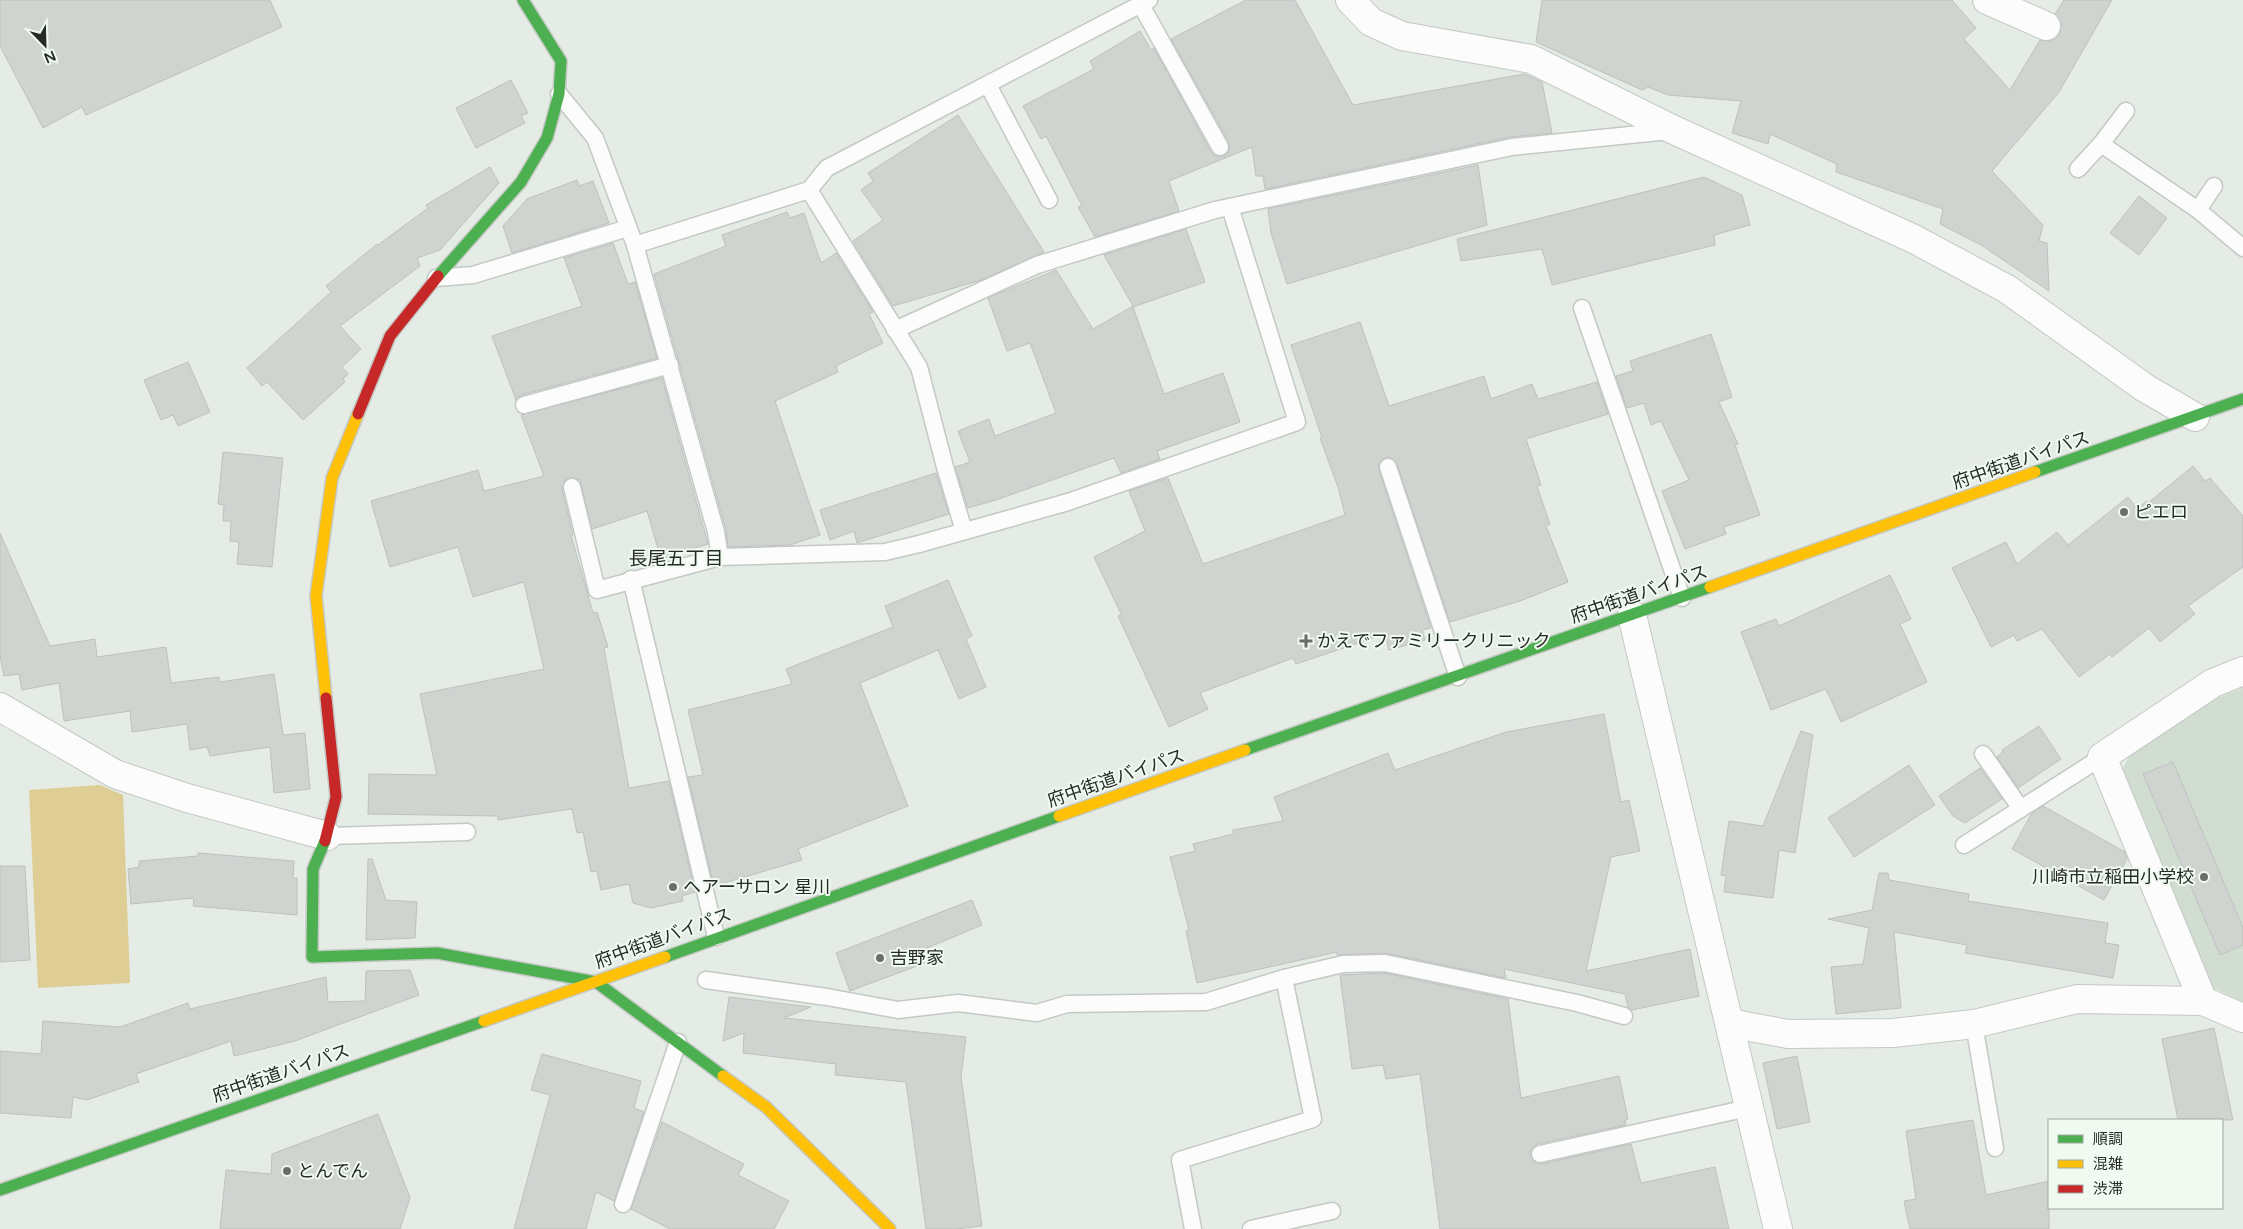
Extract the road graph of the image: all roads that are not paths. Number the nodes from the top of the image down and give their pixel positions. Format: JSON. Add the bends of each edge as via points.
{"nodes":[{"id":1,"x":523,"y":0,"type":"edge"},
{"id":2,"x":1350,"y":0,"type":"edge"},
{"id":3,"x":1988,"y":0,"type":"edge"},
{"id":4,"x":1145,"y":2,"type":"edge"},
{"id":5,"x":2046,"y":26,"type":"dead end"},
{"id":6,"x":988,"y":85,"type":"junction"},
{"id":7,"x":559,"y":94,"type":"junction"},
{"id":8,"x":2126,"y":111,"type":"dead end"},
{"id":9,"x":1674,"y":130,"type":"junction"},
{"id":10,"x":2101,"y":144,"type":"junction"},
{"id":11,"x":1220,"y":147,"type":"dead end"},
{"id":12,"x":2078,"y":169,"type":"dead end"},
{"id":13,"x":2214,"y":186,"type":"dead end"},
{"id":14,"x":809,"y":190,"type":"junction"},
{"id":15,"x":1049,"y":200,"type":"dead end"},
{"id":16,"x":1230,"y":207,"type":"junction"},
{"id":17,"x":2198,"y":210,"type":"junction"},
{"id":18,"x":628,"y":228,"type":"junction"},
{"id":19,"x":635,"y":245,"type":"junction"},
{"id":20,"x":2243,"y":248,"type":"edge"},
{"id":21,"x":436,"y":278,"type":"junction"},
{"id":22,"x":1582,"y":308,"type":"dead end"},
{"id":23,"x":895,"y":330,"type":"junction"},
{"id":24,"x":670,"y":365,"type":"junction"},
{"id":25,"x":2243,"y":399,"type":"edge"},
{"id":26,"x":524,"y":405,"type":"dead end"},
{"id":27,"x":2195,"y":417,"type":"junction"},
{"id":28,"x":1388,"y":467,"type":"dead end"},
{"id":29,"x":572,"y":487,"type":"dead end"},
{"id":30,"x":964,"y":531,"type":"junction"},
{"id":31,"x":720,"y":557,"type":"junction"},
{"id":32,"x":631,"y":579,"type":"junction"},
{"id":33,"x":1682,"y":598,"type":"junction"},
{"id":34,"x":1632,"y":615,"type":"junction"},
{"id":35,"x":2243,"y":671,"type":"edge"},
{"id":36,"x":1458,"y":677,"type":"junction"},
{"id":37,"x":0,"y":707,"type":"edge"},
{"id":38,"x":1983,"y":754,"type":"dead end"},
{"id":39,"x":2102,"y":757,"type":"junction"},
{"id":40,"x":2021,"y":809,"type":"junction"},
{"id":41,"x":467,"y":832,"type":"dead end"},
{"id":42,"x":327,"y":836,"type":"junction"},
{"id":43,"x":1964,"y":845,"type":"dead end"},
{"id":44,"x":716,"y":937,"type":"junction"},
{"id":45,"x":1284,"y":978,"type":"junction"},
{"id":46,"x":706,"y":980,"type":"dead end"},
{"id":47,"x":596,"y":982,"type":"junction"},
{"id":48,"x":2203,"y":1000,"type":"junction"},
{"id":49,"x":1624,"y":1016,"type":"dead end"},
{"id":50,"x":2243,"y":1018,"type":"edge"},
{"id":51,"x":1728,"y":1023,"type":"junction"},
{"id":52,"x":1974,"y":1024,"type":"junction"},
{"id":53,"x":678,"y":1042,"type":"junction"},
{"id":54,"x":1748,"y":1108,"type":"junction"},
{"id":55,"x":1995,"y":1148,"type":"dead end"},
{"id":56,"x":1540,"y":1154,"type":"dead end"},
{"id":57,"x":0,"y":1190,"type":"edge"},
{"id":58,"x":623,"y":1204,"type":"dead end"},
{"id":59,"x":1332,"y":1211,"type":"dead end"},
{"id":60,"x":890,"y":1229,"type":"edge"},
{"id":61,"x":1193,"y":1229,"type":"edge"},
{"id":62,"x":1251,"y":1229,"type":"edge"},
{"id":63,"x":1778,"y":1229,"type":"edge"}],
"edges":[{"from":1,"to":7,"type":"street","via":[[561,61]]},
{"from":2,"to":9,"type":"street","via":[[1371,22],[1402,36],[1530,59]]},
{"from":3,"to":5,"type":"street"},
{"from":4,"to":6,"type":"lane"},
{"from":4,"to":11,"type":"lane"},
{"from":6,"to":14,"type":"lane","via":[[827,168]]},
{"from":6,"to":15,"type":"lane"},
{"from":7,"to":18,"type":"lane","via":[[595,138]]},
{"from":7,"to":21,"type":"street","via":[[547,138],[521,182]]},
{"from":8,"to":10,"type":"lane"},
{"from":9,"to":16,"type":"lane","via":[[1512,147]]},
{"from":9,"to":27,"type":"street","via":[[1914,239],[2007,289],[2145,388]]},
{"from":10,"to":12,"type":"lane"},
{"from":10,"to":17,"type":"lane"},
{"from":13,"to":17,"type":"lane"},
{"from":14,"to":19,"type":"lane"},
{"from":14,"to":23,"type":"lane"},
{"from":16,"to":23,"type":"lane","via":[[1037,266]]},
{"from":16,"to":30,"type":"lane","via":[[1297,422],[1068,502]]},
{"from":17,"to":20,"type":"lane"},
{"from":18,"to":19,"type":"lane"},
{"from":18,"to":21,"type":"lane","via":[[474,275]]},
{"from":19,"to":24,"type":"lane"},
{"from":21,"to":42,"type":"street","via":[[390,336],[332,478],[316,596],[336,797]]},
{"from":22,"to":33,"type":"lane"},
{"from":23,"to":30,"type":"lane","via":[[919,367]]},
{"from":24,"to":26,"type":"lane"},
{"from":24,"to":31,"type":"lane"},
{"from":25,"to":27,"type":"street","name":"府中街道バイパス"},
{"from":27,"to":33,"type":"street","name":"府中街道バイパス"},
{"from":28,"to":36,"type":"lane"},
{"from":29,"to":32,"type":"lane","via":[[597,590]]},
{"from":30,"to":31,"type":"lane","via":[[885,552]]},
{"from":31,"to":32,"type":"lane"},
{"from":32,"to":44,"type":"lane"},
{"from":33,"to":34,"type":"street","name":"府中街道バイパス"},
{"from":34,"to":36,"type":"street","name":"府中街道バイパス"},
{"from":34,"to":51,"type":"street"},
{"from":35,"to":39,"type":"street","via":[[2213,683]]},
{"from":36,"to":44,"type":"street","name":"府中街道バイパス"},
{"from":37,"to":42,"type":"street","via":[[115,774],[188,798]]},
{"from":38,"to":40,"type":"lane"},
{"from":39,"to":40,"type":"lane"},
{"from":39,"to":48,"type":"street"},
{"from":40,"to":43,"type":"lane"},
{"from":41,"to":42,"type":"lane"},
{"from":42,"to":47,"type":"street","via":[[313,869],[312,957],[438,953]]},
{"from":44,"to":47,"type":"street","name":"府中街道バイパス"},
{"from":45,"to":46,"type":"lane","via":[[1206,1002],[1067,1004],[1037,1013],[958,1003],[898,1010]]},
{"from":45,"to":49,"type":"lane","via":[[1343,964],[1385,964],[1577,1003]]},
{"from":45,"to":61,"type":"lane","via":[[1313,1119],[1180,1160]]},
{"from":47,"to":53,"type":"street"},
{"from":47,"to":57,"type":"street","name":"府中街道バイパス"},
{"from":48,"to":50,"type":"street"},
{"from":48,"to":52,"type":"street","via":[[2077,999]]},
{"from":51,"to":52,"type":"street","via":[[1788,1034],[1892,1033]]},
{"from":51,"to":54,"type":"street"},
{"from":52,"to":55,"type":"lane"},
{"from":53,"to":58,"type":"lane"},
{"from":53,"to":60,"type":"street","via":[[766,1107]]},
{"from":54,"to":56,"type":"lane"},
{"from":54,"to":63,"type":"street"},
{"from":59,"to":62,"type":"lane"}]}
